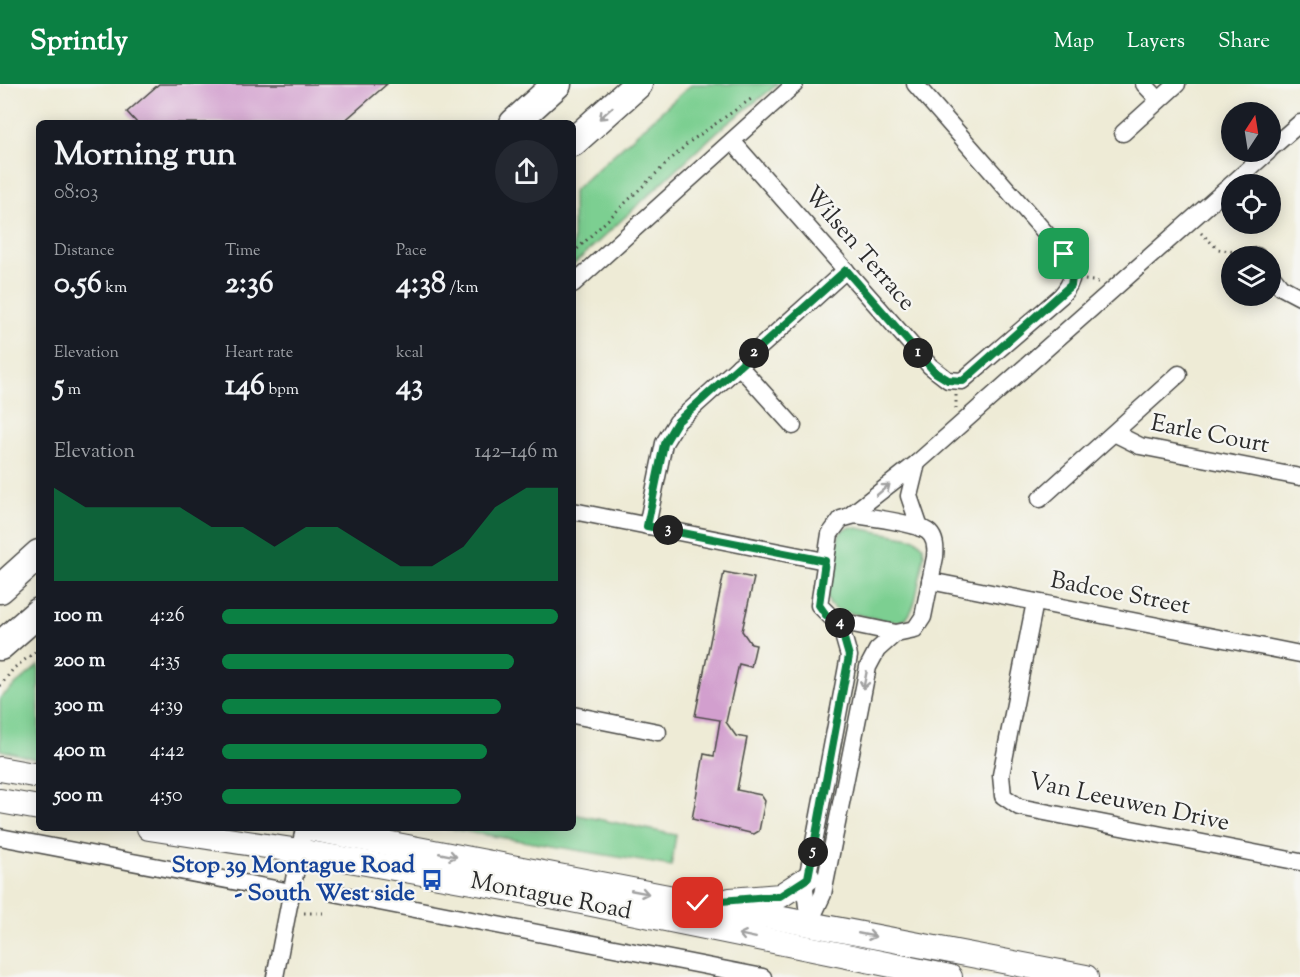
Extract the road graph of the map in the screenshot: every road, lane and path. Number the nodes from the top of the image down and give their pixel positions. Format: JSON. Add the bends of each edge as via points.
{"nodes":[{"id":1,"x":557,"y":84,"type":"edge"},
{"id":2,"x":638,"y":84,"type":"edge"},
{"id":3,"x":795,"y":84,"type":"edge"},
{"id":4,"x":915,"y":84,"type":"edge"},
{"id":5,"x":1144,"y":84,"type":"edge"},
{"id":6,"x":1177,"y":84,"type":"edge"},
{"id":7,"x":758,"y":94,"type":"dead end"},
{"id":8,"x":1159,"y":100,"type":"junction"},
{"id":9,"x":517,"y":120,"type":"edge"},
{"id":10,"x":1300,"y":123,"type":"edge"},
{"id":11,"x":1123,"y":133,"type":"dead end"},
{"id":12,"x":576,"y":139,"type":"edge"},
{"id":13,"x":1281,"y":140,"type":"edge"},
{"id":14,"x":732,"y":141,"type":"junction"},
{"id":15,"x":1256,"y":162,"type":"edge"},
{"id":16,"x":1201,"y":233,"type":"dead end"},
{"id":17,"x":576,"y":250,"type":"edge"},
{"id":18,"x":1221,"y":250,"type":"edge"},
{"id":19,"x":846,"y":270,"type":"junction"},
{"id":20,"x":1080,"y":279,"type":"dead end"},
{"id":21,"x":576,"y":281,"type":"edge"},
{"id":22,"x":1104,"y":283,"type":"dead end"},
{"id":23,"x":1281,"y":286,"type":"edge"},
{"id":24,"x":1300,"y":297,"type":"edge"},
{"id":25,"x":740,"y":366,"type":"junction"},
{"id":26,"x":1179,"y":374,"type":"dead end"},
{"id":27,"x":956,"y":386,"type":"junction"},
{"id":28,"x":956,"y":416,"type":"dead end"},
{"id":29,"x":793,"y":426,"type":"dead end"},
{"id":30,"x":1114,"y":433,"type":"junction"},
{"id":31,"x":917,"y":463,"type":"junction"},
{"id":32,"x":1300,"y":477,"type":"edge"},
{"id":33,"x":1040,"y":500,"type":"dead end"},
{"id":34,"x":576,"y":512,"type":"edge"},
{"id":35,"x":849,"y":516,"type":"junction"},
{"id":36,"x":647,"y":526,"type":"junction"},
{"id":37,"x":920,"y":528,"type":"junction"},
{"id":38,"x":36,"y":557,"type":"edge"},
{"id":39,"x":825,"y":561,"type":"junction"},
{"id":40,"x":930,"y":581,"type":"junction"},
{"id":41,"x":0,"y":590,"type":"edge"},
{"id":42,"x":1035,"y":602,"type":"junction"},
{"id":43,"x":36,"y":615,"type":"edge"},
{"id":44,"x":839,"y":621,"type":"junction"},
{"id":45,"x":896,"y":633,"type":"junction"},
{"id":46,"x":0,"y":646,"type":"edge"},
{"id":47,"x":36,"y":651,"type":"edge"},
{"id":48,"x":1300,"y":654,"type":"edge"},
{"id":49,"x":0,"y":686,"type":"edge"},
{"id":50,"x":576,"y":716,"type":"edge"},
{"id":51,"x":658,"y":732,"type":"dead end"},
{"id":52,"x":0,"y":769,"type":"edge"},
{"id":53,"x":36,"y":775,"type":"edge"},
{"id":54,"x":0,"y":801,"type":"edge"},
{"id":55,"x":36,"y":807,"type":"edge"},
{"id":56,"x":207,"y":831,"type":"edge"},
{"id":57,"x":303,"y":836,"type":"edge"},
{"id":58,"x":0,"y":837,"type":"edge"},
{"id":59,"x":1300,"y":862,"type":"edge"},
{"id":60,"x":808,"y":878,"type":"junction"},
{"id":61,"x":291,"y":892,"type":"junction"},
{"id":62,"x":333,"y":893,"type":"dead end"},
{"id":63,"x":698,"y":903,"type":"junction"},
{"id":64,"x":299,"y":913,"type":"dead end"},
{"id":65,"x":325,"y":913,"type":"dead end"},
{"id":66,"x":809,"y":924,"type":"junction"},
{"id":67,"x":805,"y":948,"type":"junction"},
{"id":68,"x":275,"y":977,"type":"edge"},
{"id":69,"x":763,"y":977,"type":"edge"},
{"id":70,"x":950,"y":977,"type":"edge"},
{"id":71,"x":1086,"y":977,"type":"edge"}],
"edges":[{"from":1,"to":9,"type":"highway"},
{"from":2,"to":12,"type":"highway","one_way":true},
{"from":3,"to":14,"type":"street"},
{"from":4,"to":27,"type":"street","via":[[1064,254],[1073,271],[1071,285],[1060,296]]},
{"from":5,"to":8,"type":"street"},
{"from":6,"to":8,"type":"street"},
{"from":7,"to":17,"type":"path","via":[[688,143]]},
{"from":8,"to":11,"type":"street"},
{"from":10,"to":13,"type":"street"},
{"from":14,"to":19,"type":"street","name":"Wilsen Terrace"},
{"from":14,"to":21,"type":"street"},
{"from":15,"to":31,"type":"street"},
{"from":16,"to":18,"type":"path"},
{"from":19,"to":25,"type":"street"},
{"from":19,"to":27,"type":"street","name":"Wilsen Terrace","via":[[935,372]]},
{"from":20,"to":22,"type":"path"},
{"from":23,"to":24,"type":"street"},
{"from":25,"to":29,"type":"street"},
{"from":25,"to":36,"type":"street","via":[[677,422],[670,433],[664,444]]},
{"from":26,"to":30,"type":"street","name":"Earle Court"},
{"from":27,"to":28,"type":"path"},
{"from":30,"to":32,"type":"street","name":"Earle Court","via":[[1140,446]]},
{"from":30,"to":33,"type":"street","name":"Earle Court"},
{"from":35,"to":31,"type":"street","one_way":true},
{"from":31,"to":37,"type":"street","via":[[909,496]]},
{"from":34,"to":36,"type":"street"},
{"from":35,"to":37,"type":"street"},
{"from":35,"to":39,"type":"street","via":[[835,525],[830,534]]},
{"from":36,"to":39,"type":"street"},
{"from":37,"to":40,"type":"street","via":[[935,542]]},
{"from":38,"to":41,"type":"highway"},
{"from":39,"to":44,"type":"street","via":[[819,605],[826,615]]},
{"from":40,"to":42,"type":"street","name":"Badcoe Street"},
{"from":40,"to":45,"type":"street","via":[[920,623],[909,632]]},
{"from":42,"to":48,"type":"street","name":"Badcoe Street"},
{"from":42,"to":59,"type":"street","name":"Van Leeuwen Drive","via":[[1001,775],[1003,796],[1018,807]]},
{"from":43,"to":46,"type":"highway"},
{"from":44,"to":45,"type":"street"},
{"from":44,"to":60,"type":"street","via":[[849,656]]},
{"from":45,"to":66,"type":"street","one_way":true,"via":[[877,650],[868,668],[823,894]]},
{"from":47,"to":49,"type":"path","via":[[14,668]]},
{"from":50,"to":51,"type":"street"},
{"from":52,"to":53,"type":"main road"},
{"from":54,"to":55,"type":"main road"},
{"from":56,"to":57,"type":"main road","name":"Montague Road"},
{"from":57,"to":61,"type":"street"},
{"from":57,"to":63,"type":"main road","name":"Montague Road","one_way":true},
{"from":67,"to":57,"type":"main road","name":"Montague Road","one_way":true,"via":[[572,900]]},
{"from":58,"to":61,"type":"street"},
{"from":60,"to":63,"type":"main road","via":[[780,896]]},
{"from":60,"to":66,"type":"street","via":[[805,890]]},
{"from":61,"to":68,"type":"street"},
{"from":62,"to":69,"type":"street"},
{"from":63,"to":66,"type":"main road","name":"Montague Road"},
{"from":64,"to":65,"type":"path"},
{"from":66,"to":67,"type":"main road"},
{"from":66,"to":71,"type":"main road","name":"Montague Road","one_way":true},
{"from":67,"to":70,"type":"main road","name":"Montague Road"}]}
